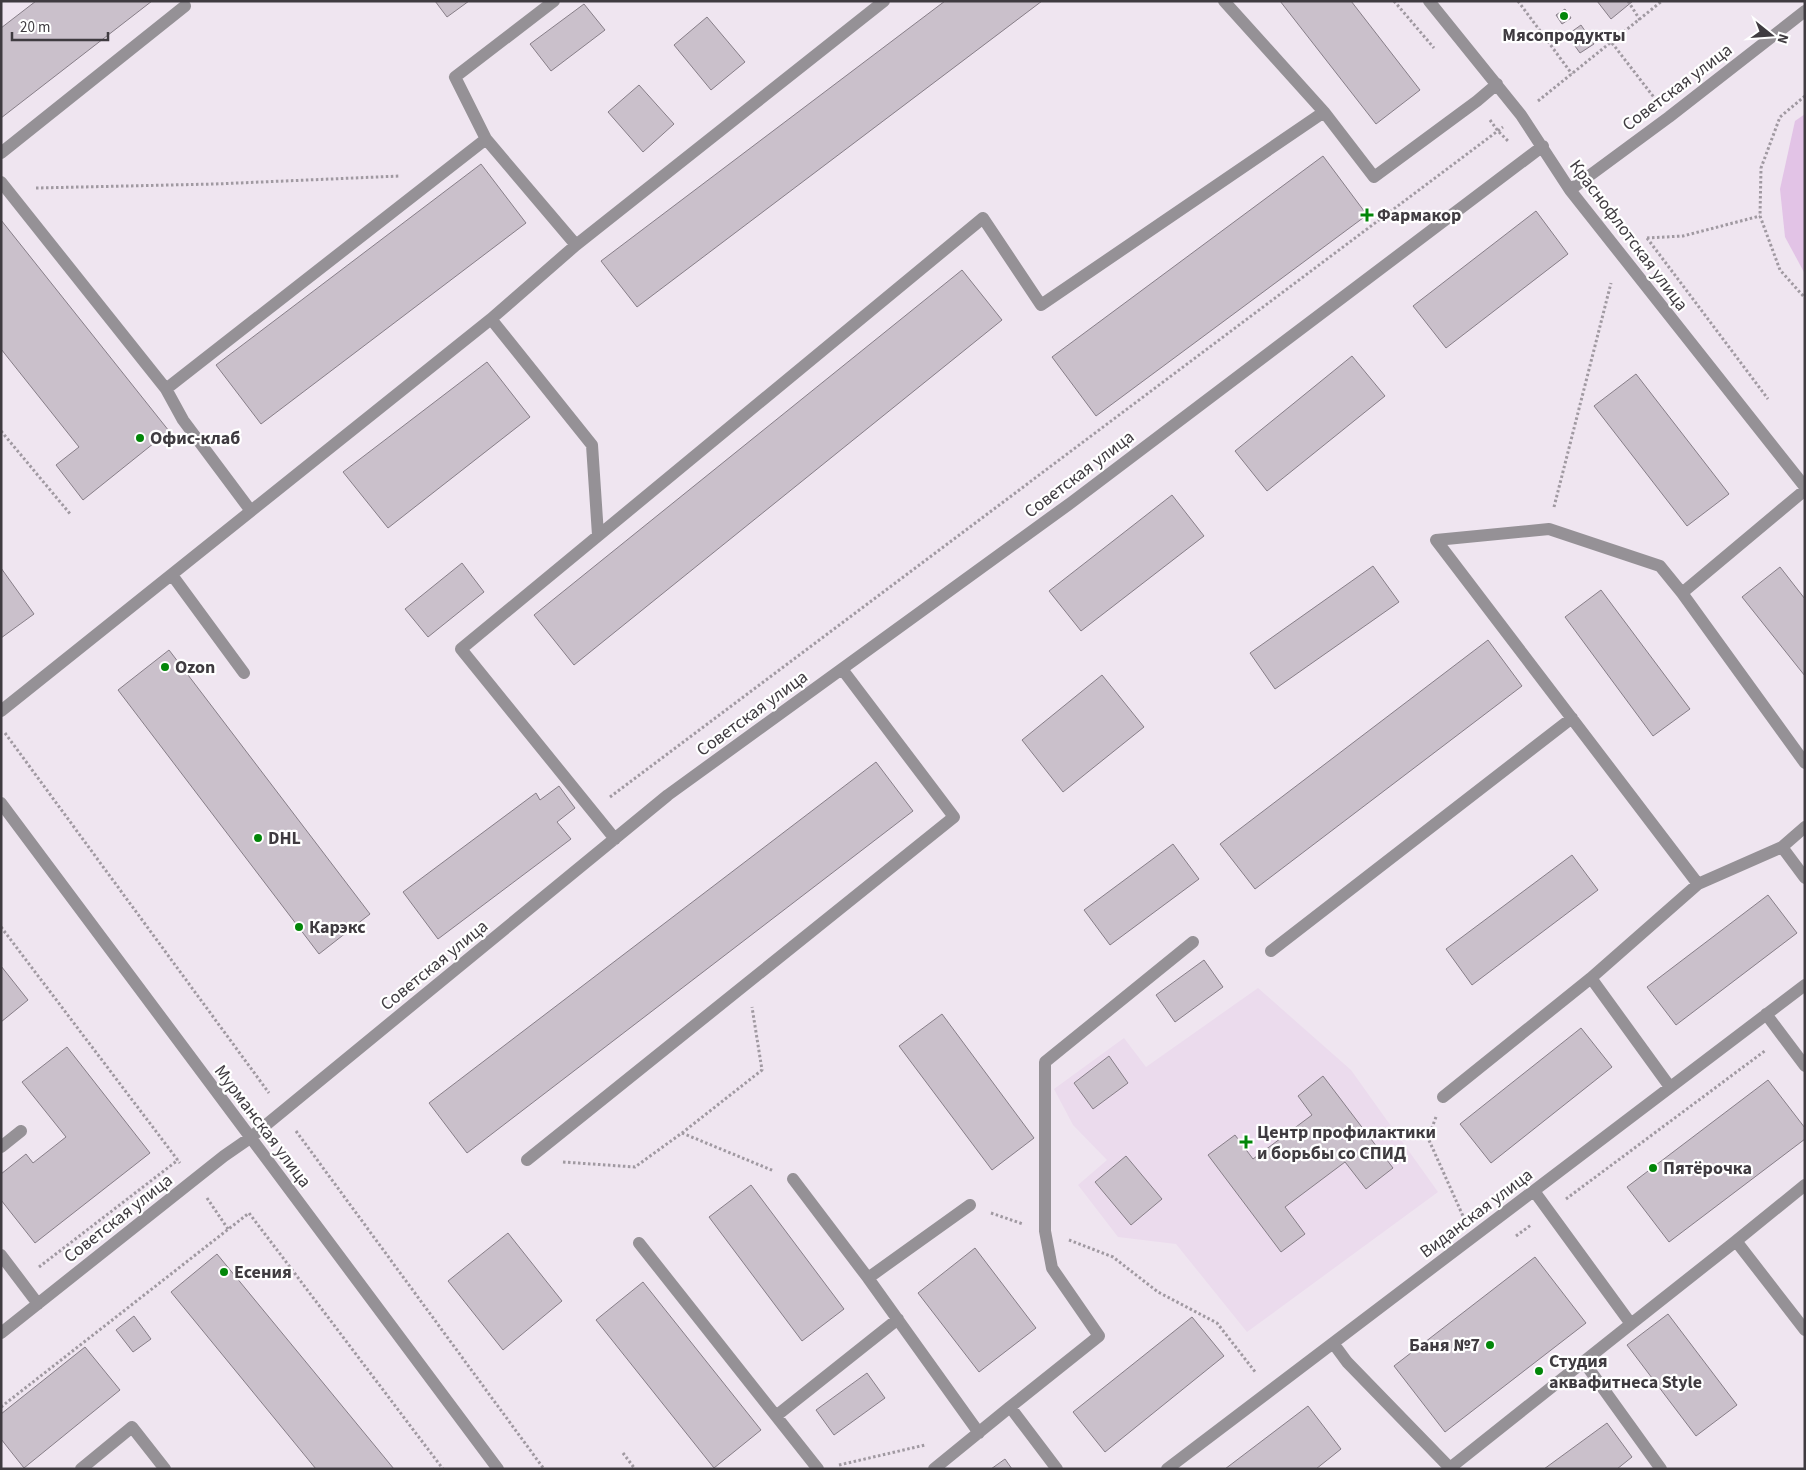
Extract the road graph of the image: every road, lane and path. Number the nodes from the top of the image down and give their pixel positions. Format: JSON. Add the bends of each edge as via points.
{"nodes":[{"id":1,"x":554,"y":1,"type":"edge"},
{"id":2,"x":884,"y":1,"type":"edge"},
{"id":3,"x":1224,"y":1,"type":"edge"},
{"id":4,"x":1394,"y":1,"type":"edge"},
{"id":5,"x":1429,"y":1,"type":"edge"},
{"id":6,"x":1518,"y":1,"type":"edge"},
{"id":7,"x":1627,"y":1,"type":"edge"},
{"id":8,"x":1662,"y":1,"type":"edge"},
{"id":9,"x":185,"y":6,"type":"dead end"},
{"id":10,"x":1625,"y":8,"type":"dead end"},
{"id":11,"x":1805,"y":11,"type":"edge"},
{"id":12,"x":1640,"y":20,"type":"junction"},
{"id":13,"x":1612,"y":42,"type":"junction"},
{"id":14,"x":1438,"y":52,"type":"dead end"},
{"id":15,"x":1572,"y":74,"type":"junction"},
{"id":16,"x":1497,"y":84,"type":"junction"},
{"id":17,"x":1805,"y":96,"type":"edge"},
{"id":18,"x":1324,"y":112,"type":"junction"},
{"id":19,"x":1521,"y":115,"type":"junction"},
{"id":20,"x":1668,"y":117,"type":"junction"},
{"id":21,"x":486,"y":139,"type":"junction"},
{"id":22,"x":1543,"y":146,"type":"junction"},
{"id":23,"x":1,"y":153,"type":"edge"},
{"id":24,"x":438,"y":174,"type":"junction"},
{"id":25,"x":4,"y":185,"type":"edge"},
{"id":26,"x":1570,"y":190,"type":"junction"},
{"id":27,"x":1760,"y":216,"type":"junction"},
{"id":28,"x":576,"y":245,"type":"junction"},
{"id":29,"x":1611,"y":282,"type":"dead end"},
{"id":30,"x":1805,"y":298,"type":"edge"},
{"id":31,"x":491,"y":319,"type":"junction"},
{"id":32,"x":166,"y":389,"type":"junction"},
{"id":33,"x":1770,"y":401,"type":"dead end"},
{"id":34,"x":1,"y":431,"type":"edge"},
{"id":35,"x":1805,"y":489,"type":"edge"},
{"id":36,"x":251,"y":511,"type":"junction"},
{"id":37,"x":71,"y":515,"type":"dead end"},
{"id":38,"x":1549,"y":529,"type":"junction"},
{"id":39,"x":598,"y":535,"type":"junction"},
{"id":40,"x":172,"y":575,"type":"junction"},
{"id":41,"x":1682,"y":593,"type":"junction"},
{"id":42,"x":842,"y":669,"type":"junction"},
{"id":43,"x":244,"y":672,"type":"dead end"},
{"id":44,"x":1,"y":712,"type":"edge"},
{"id":45,"x":1572,"y":718,"type":"junction"},
{"id":46,"x":1805,"y":763,"type":"edge"},
{"id":47,"x":2,"y":804,"type":"edge"},
{"id":48,"x":592,"y":810,"type":"junction"},
{"id":49,"x":1805,"y":827,"type":"edge"},
{"id":50,"x":615,"y":839,"type":"junction"},
{"id":51,"x":1782,"y":847,"type":"junction"},
{"id":52,"x":1805,"y":878,"type":"edge"},
{"id":53,"x":1698,"y":884,"type":"junction"},
{"id":54,"x":1,"y":926,"type":"edge"},
{"id":55,"x":1192,"y":942,"type":"dead end"},
{"id":56,"x":1272,"y":951,"type":"dead end"},
{"id":57,"x":1591,"y":978,"type":"junction"},
{"id":58,"x":748,"y":982,"type":"junction"},
{"id":59,"x":1805,"y":985,"type":"edge"},
{"id":60,"x":1766,"y":1014,"type":"junction"},
{"id":61,"x":1805,"y":1066,"type":"edge"},
{"id":62,"x":1670,"y":1087,"type":"junction"},
{"id":63,"x":1443,"y":1097,"type":"joint"},
{"id":64,"x":21,"y":1132,"type":"dead end"},
{"id":65,"x":682,"y":1133,"type":"junction"},
{"id":66,"x":250,"y":1138,"type":"junction"},
{"id":67,"x":1,"y":1147,"type":"edge"},
{"id":68,"x":178,"y":1160,"type":"junction"},
{"id":69,"x":527,"y":1160,"type":"joint"},
{"id":70,"x":793,"y":1180,"type":"joint"},
{"id":71,"x":194,"y":1181,"type":"junction"},
{"id":72,"x":1805,"y":1185,"type":"edge"},
{"id":73,"x":1534,"y":1190,"type":"junction"},
{"id":74,"x":970,"y":1205,"type":"joint"},
{"id":75,"x":228,"y":1229,"type":"junction"},
{"id":76,"x":1045,"y":1231,"type":"junction"},
{"id":77,"x":1473,"y":1237,"type":"junction"},
{"id":78,"x":1736,"y":1241,"type":"junction"},
{"id":79,"x":639,"y":1243,"type":"dead end"},
{"id":80,"x":1,"y":1255,"type":"edge"},
{"id":81,"x":868,"y":1278,"type":"junction"},
{"id":82,"x":21,"y":1281,"type":"junction"},
{"id":83,"x":38,"y":1304,"type":"junction"},
{"id":84,"x":898,"y":1319,"type":"junction"},
{"id":85,"x":1631,"y":1324,"type":"junction"},
{"id":86,"x":1805,"y":1330,"type":"edge"},
{"id":87,"x":1,"y":1333,"type":"edge"},
{"id":88,"x":1333,"y":1343,"type":"junction"},
{"id":89,"x":1584,"y":1362,"type":"junction"},
{"id":90,"x":1270,"y":1391,"type":"junction"},
{"id":91,"x":1,"y":1407,"type":"edge"},
{"id":92,"x":1010,"y":1407,"type":"junction"},
{"id":93,"x":776,"y":1416,"type":"junction"},
{"id":94,"x":979,"y":1432,"type":"junction"},
{"id":95,"x":930,"y":1444,"type":"dead end"},
{"id":96,"x":623,"y":1453,"type":"dead end"},
{"id":97,"x":834,"y":1466,"type":"dead end"},
{"id":98,"x":1448,"y":1468,"type":"edge"},
{"id":99,"x":81,"y":1469,"type":"edge"},
{"id":100,"x":165,"y":1469,"type":"edge"},
{"id":101,"x":443,"y":1469,"type":"edge"},
{"id":102,"x":498,"y":1469,"type":"edge"},
{"id":103,"x":635,"y":1469,"type":"edge"},
{"id":104,"x":818,"y":1469,"type":"edge"},
{"id":105,"x":934,"y":1469,"type":"edge"},
{"id":106,"x":1057,"y":1469,"type":"edge"},
{"id":107,"x":1167,"y":1469,"type":"edge"},
{"id":108,"x":1661,"y":1469,"type":"edge"}],
"edges":[{"from":1,"to":21,"type":"street","via":[[455,77]]},
{"from":2,"to":28,"type":"street"},
{"from":3,"to":18,"type":"street"},
{"from":4,"to":14,"type":"path"},
{"from":5,"to":16,"type":"street","name":"Краснофлотская улица"},
{"from":6,"to":15,"type":"path"},
{"from":7,"to":10,"type":"path"},
{"from":7,"to":12,"type":"path"},
{"from":8,"to":12,"type":"path"},
{"from":9,"to":23,"type":"street"},
{"from":11,"to":20,"type":"street","name":"Советская улица"},
{"from":12,"to":13,"type":"path"},
{"from":13,"to":15,"type":"path"},
{"from":13,"to":20,"type":"path"},
{"from":15,"to":19,"type":"path"},
{"from":16,"to":18,"type":"street","via":[[1374,177]]},
{"from":16,"to":19,"type":"street","name":"Краснофлотская улица"},
{"from":17,"to":27,"type":"path","via":[[1780,117],[1776,126],[1761,168]]},
{"from":18,"to":39,"type":"street","via":[[1041,305],[983,218]]},
{"from":19,"to":22,"type":"street","name":"Краснофлотская улица"},
{"from":19,"to":48,"type":"path"},
{"from":20,"to":26,"type":"street","name":"Советская улица"},
{"from":21,"to":24,"type":"street"},
{"from":21,"to":28,"type":"street"},
{"from":22,"to":26,"type":"street","name":"Краснофлотская улица"},
{"from":22,"to":42,"type":"street","name":"Советская улица","via":[[1072,502]]},
{"from":24,"to":25,"type":"path","via":[[215,184]]},
{"from":24,"to":32,"type":"street"},
{"from":25,"to":32,"type":"street"},
{"from":26,"to":35,"type":"street","name":"Краснофлотская улица"},
{"from":27,"to":30,"type":"path","via":[[1780,270]]},
{"from":27,"to":33,"type":"path","via":[[1683,236],[1647,238]]},
{"from":28,"to":31,"type":"street"},
{"from":29,"to":38,"type":"path"},
{"from":31,"to":36,"type":"street"},
{"from":31,"to":39,"type":"street","via":[[592,445]]},
{"from":32,"to":36,"type":"street","via":[[183,420]]},
{"from":34,"to":37,"type":"path"},
{"from":35,"to":41,"type":"street"},
{"from":36,"to":40,"type":"street"},
{"from":38,"to":41,"type":"street","via":[[1660,566]]},
{"from":38,"to":45,"type":"street","via":[[1436,540]]},
{"from":39,"to":48,"type":"street","via":[[460,650]]},
{"from":40,"to":43,"type":"street"},
{"from":40,"to":44,"type":"street"},
{"from":41,"to":46,"type":"street"},
{"from":42,"to":50,"type":"street","name":"Советская улица","via":[[668,795]]},
{"from":42,"to":58,"type":"street","via":[[954,817]]},
{"from":45,"to":53,"type":"street"},
{"from":45,"to":56,"type":"street"},
{"from":47,"to":66,"type":"street","name":"Мурманская улица"},
{"from":48,"to":50,"type":"street"},
{"from":49,"to":51,"type":"street"},
{"from":50,"to":66,"type":"street","name":"Советская улица"},
{"from":51,"to":52,"type":"street"},
{"from":51,"to":53,"type":"street"},
{"from":53,"to":57,"type":"street"},
{"from":54,"to":68,"type":"path"},
{"from":55,"to":76,"type":"street","via":[[1045,1062]]},
{"from":57,"to":62,"type":"street"},
{"from":57,"to":63,"type":"street"},
{"from":58,"to":65,"type":"path","via":[[762,1070]]},
{"from":58,"to":69,"type":"street"},
{"from":59,"to":60,"type":"street","name":"Виданская улица"},
{"from":60,"to":61,"type":"street"},
{"from":60,"to":62,"type":"street","name":"Виданская улица"},
{"from":62,"to":73,"type":"street","name":"Виданская улица"},
{"from":63,"to":77,"type":"path","via":[[1428,1138]]},
{"from":64,"to":67,"type":"street"},
{"from":65,"to":69,"type":"path","via":[[635,1167]]},
{"from":65,"to":70,"type":"path"},
{"from":66,"to":71,"type":"street","name":"Советская улица"},
{"from":66,"to":102,"type":"street","name":"Мурманская улица"},
{"from":68,"to":71,"type":"path"},
{"from":68,"to":82,"type":"path"},
{"from":70,"to":81,"type":"street"},
{"from":71,"to":75,"type":"path"},
{"from":71,"to":83,"type":"street","name":"Советская улица"},
{"from":72,"to":78,"type":"street"},
{"from":73,"to":77,"type":"street","name":"Виданская улица"},
{"from":73,"to":85,"type":"street"},
{"from":74,"to":76,"type":"path"},
{"from":74,"to":81,"type":"street"},
{"from":75,"to":91,"type":"path"},
{"from":75,"to":101,"type":"path","via":[[249,1213]]},
{"from":76,"to":90,"type":"path","via":[[1113,1257],[1158,1292],[1217,1323]]},
{"from":76,"to":92,"type":"street","via":[[1052,1268],[1099,1336]]},
{"from":77,"to":88,"type":"street","name":"Виданская улица"},
{"from":78,"to":85,"type":"street"},
{"from":78,"to":86,"type":"street"},
{"from":79,"to":93,"type":"street"},
{"from":80,"to":82,"type":"street"},
{"from":81,"to":84,"type":"street"},
{"from":82,"to":83,"type":"street"},
{"from":83,"to":87,"type":"street","name":"Советская улица"},
{"from":84,"to":93,"type":"street"},
{"from":84,"to":94,"type":"street"},
{"from":85,"to":89,"type":"street"},
{"from":88,"to":90,"type":"street","name":"Виданская улица"},
{"from":88,"to":98,"type":"street","via":[[1347,1362]]},
{"from":89,"to":98,"type":"street"},
{"from":89,"to":108,"type":"street"},
{"from":90,"to":107,"type":"street","name":"Виданская улица"},
{"from":92,"to":94,"type":"street"},
{"from":92,"to":106,"type":"street"},
{"from":93,"to":104,"type":"street"},
{"from":94,"to":105,"type":"street"},
{"from":95,"to":97,"type":"path"},
{"from":96,"to":103,"type":"path"},
{"from":99,"to":100,"type":"street","via":[[132,1428]]}]}
